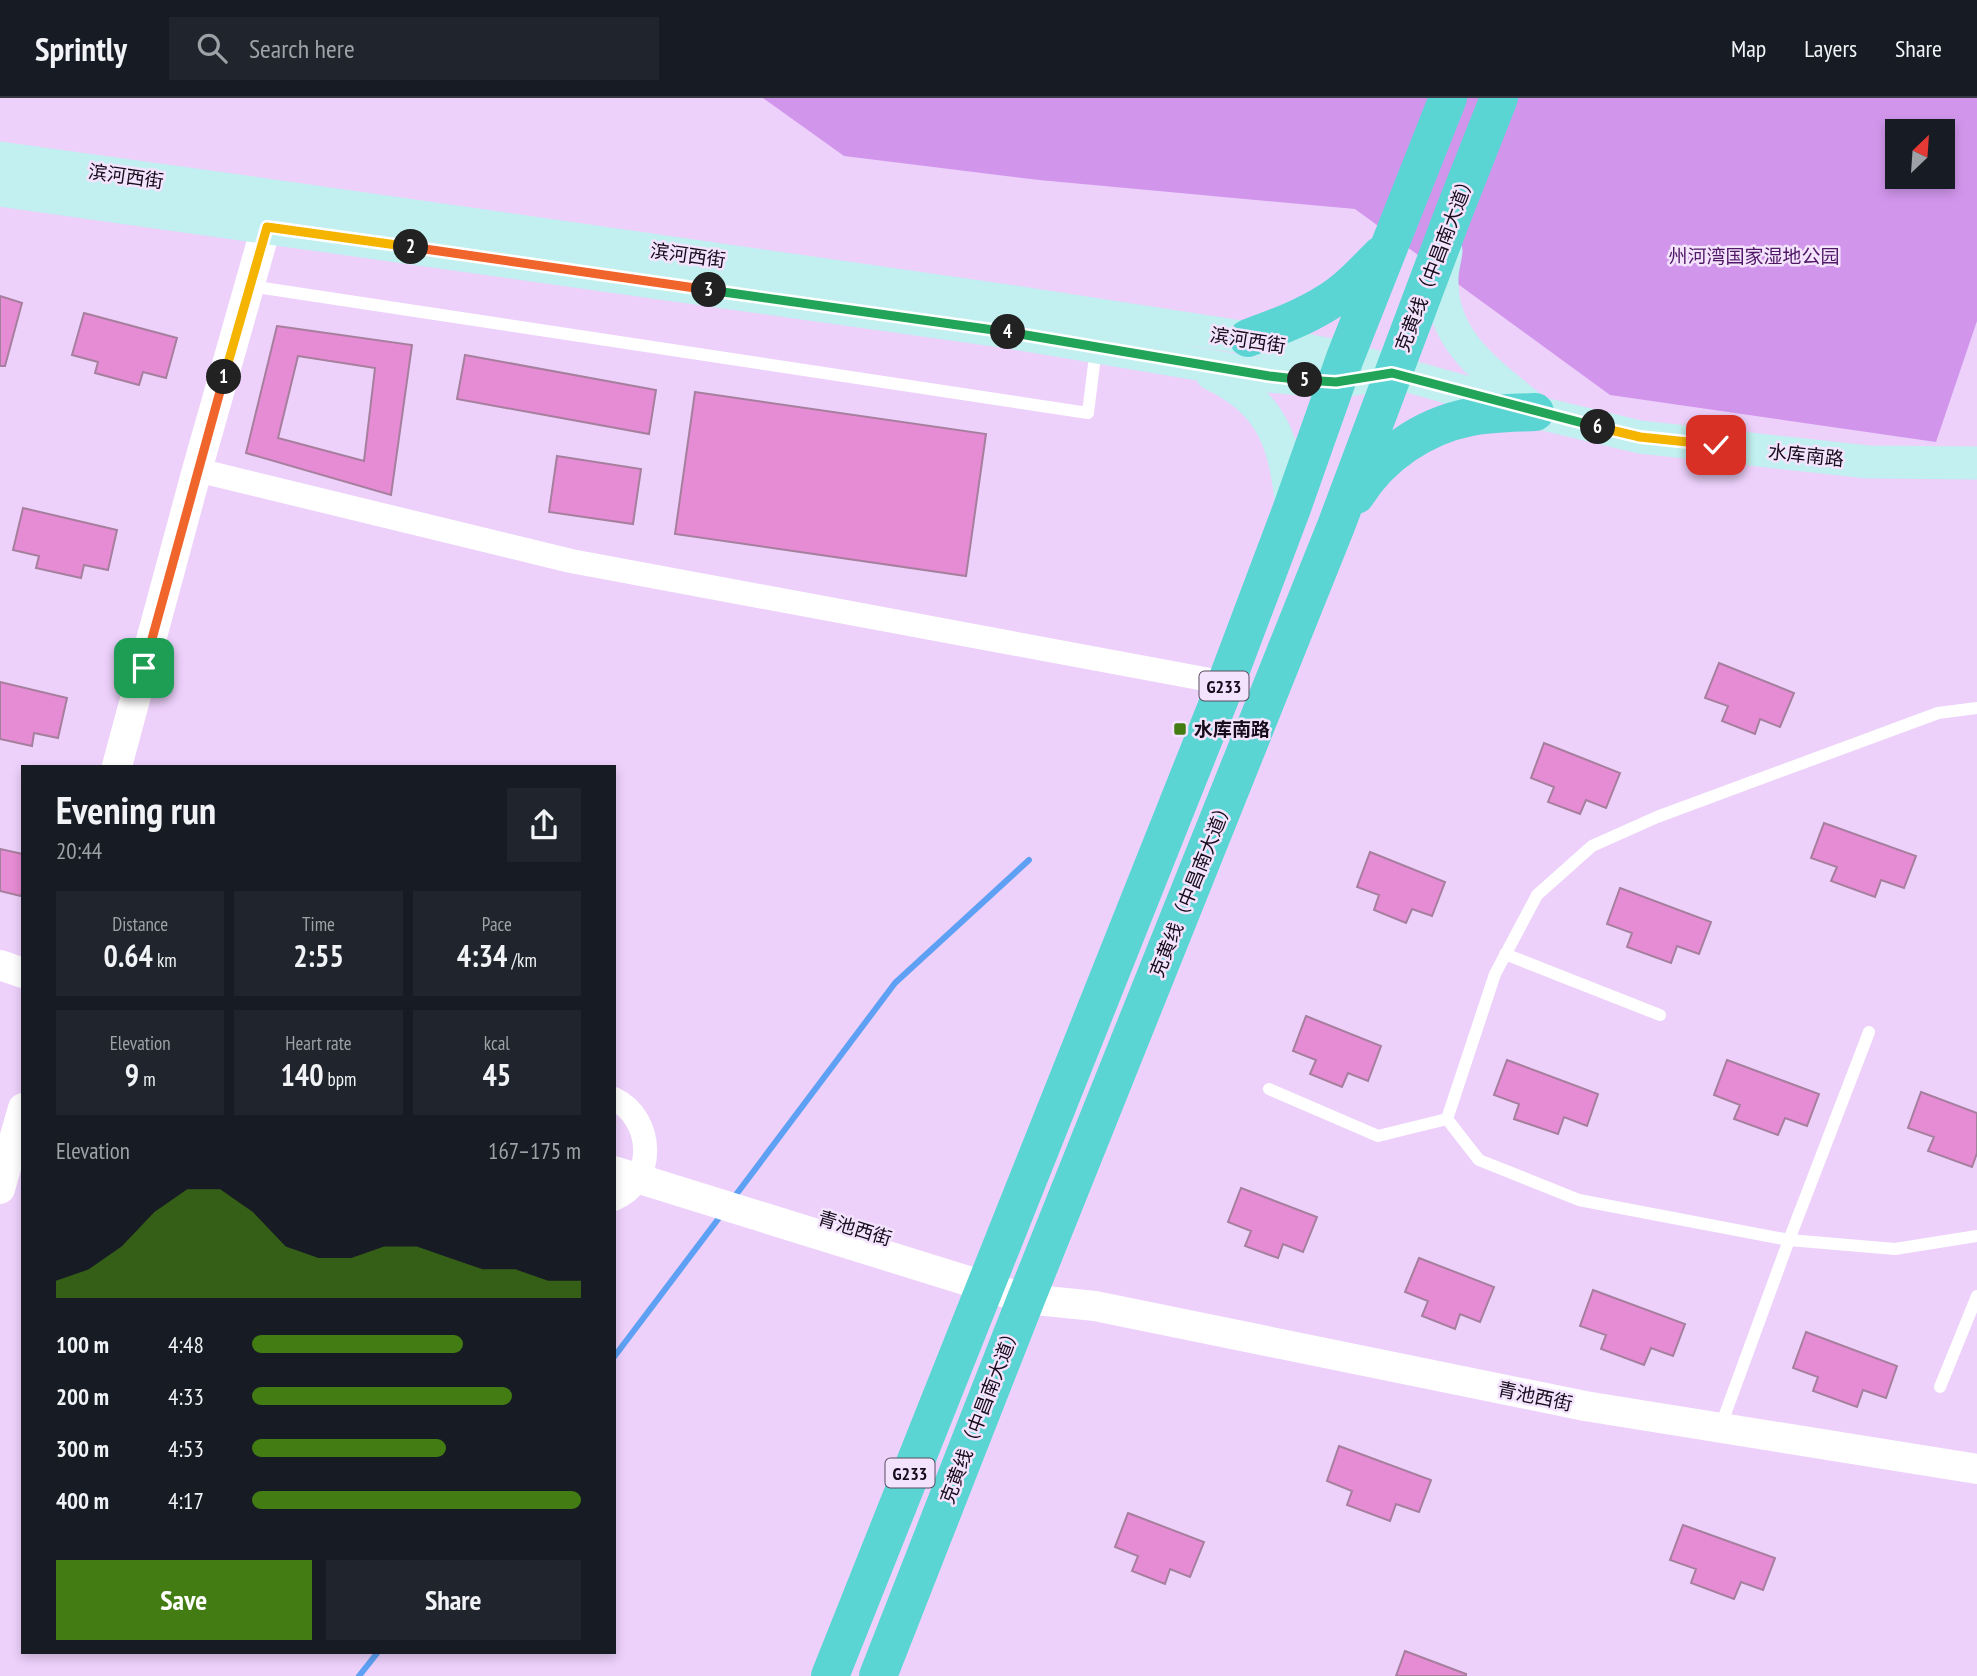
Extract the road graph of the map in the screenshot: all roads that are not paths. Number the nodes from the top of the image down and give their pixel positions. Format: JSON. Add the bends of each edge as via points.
{"nodes":[{"id":1,"x":1448,"y":98,"type":"edge"},
{"id":2,"x":1499,"y":98,"type":"edge"},
{"id":3,"x":0,"y":159,"type":"edge"},
{"id":4,"x":0,"y":190,"type":"edge"},
{"id":5,"x":270,"y":211,"type":"junction"},
{"id":6,"x":1454,"y":212,"type":"junction"},
{"id":7,"x":1390,"y":246,"type":"junction"},
{"id":8,"x":249,"y":286,"type":"junction"},
{"id":9,"x":1248,"y":338,"type":"junction"},
{"id":10,"x":1096,"y":346,"type":"junction"},
{"id":11,"x":1184,"y":361,"type":"junction"},
{"id":12,"x":1341,"y":370,"type":"junction"},
{"id":13,"x":1392,"y":373,"type":"junction"},
{"id":14,"x":1535,"y":412,"type":"junction"},
{"id":15,"x":1977,"y":463,"type":"edge"},
{"id":16,"x":197,"y":470,"type":"junction"},
{"id":17,"x":1292,"y":508,"type":"junction"},
{"id":18,"x":1336,"y":526,"type":"junction"},
{"id":19,"x":1226,"y":683,"type":"junction"},
{"id":20,"x":1977,"y":708,"type":"edge"},
{"id":21,"x":117,"y":765,"type":"edge"},
{"id":22,"x":0,"y":950,"type":"edge"},
{"id":23,"x":1505,"y":954,"type":"junction"},
{"id":24,"x":21,"y":957,"type":"edge"},
{"id":25,"x":0,"y":965,"type":"edge"},
{"id":26,"x":21,"y":972,"type":"edge"},
{"id":27,"x":1660,"y":1015,"type":"dead end"},
{"id":28,"x":1869,"y":1032,"type":"dead end"},
{"id":29,"x":1269,"y":1089,"type":"dead end"},
{"id":30,"x":616,"y":1100,"type":"edge"},
{"id":31,"x":21,"y":1115,"type":"edge"},
{"id":32,"x":1447,"y":1119,"type":"junction"},
{"id":33,"x":616,"y":1155,"type":"edge"},
{"id":34,"x":632,"y":1170,"type":"edge"},
{"id":35,"x":0,"y":1189,"type":"edge"},
{"id":36,"x":616,"y":1198,"type":"edge"},
{"id":37,"x":1977,"y":1236,"type":"edge"},
{"id":38,"x":1788,"y":1240,"type":"junction"},
{"id":39,"x":987,"y":1278,"type":"junction"},
{"id":40,"x":1029,"y":1291,"type":"junction"},
{"id":41,"x":1977,"y":1296,"type":"edge"},
{"id":42,"x":1940,"y":1387,"type":"dead end"},
{"id":43,"x":1720,"y":1428,"type":"junction"},
{"id":44,"x":1977,"y":1469,"type":"edge"},
{"id":45,"x":830,"y":1676,"type":"edge"},
{"id":46,"x":878,"y":1676,"type":"edge"}],
"edges":[{"from":1,"to":7,"type":"highway","number":"G233"},
{"from":2,"to":6,"type":"highway","name":"克黄线（中昌南大道）","number":"G233"},
{"from":3,"to":5,"type":"main road","name":"滨河西街"},
{"from":4,"to":5,"type":"main road","name":"滨河西街"},
{"from":5,"to":8,"type":"street"},
{"from":5,"to":9,"type":"main road","name":"滨河西街","via":[[1009,301]]},
{"from":5,"to":10,"type":"main road","name":"滨河西街"},
{"from":6,"to":13,"type":"highway","name":"克黄线（中昌南大道）","number":"G233"},
{"from":6,"to":14,"type":"main road","via":[[1442,279],[1451,324],[1462,346],[1479,364]]},
{"from":7,"to":9,"type":"highway","via":[[1328,302]]},
{"from":7,"to":12,"type":"highway","number":"G233"},
{"from":8,"to":10,"type":"lane","via":[[1088,412]]},
{"from":8,"to":16,"type":"street"},
{"from":9,"to":12,"type":"main road","name":"滨河西街"},
{"from":10,"to":11,"type":"main road","name":"滨河西街"},
{"from":11,"to":12,"type":"main road","name":"滨河西街","via":[[1269,376]]},
{"from":11,"to":17,"type":"main road","via":[[1227,381],[1262,410],[1283,453]]},
{"from":12,"to":13,"type":"main road","name":"滨河西街"},
{"from":12,"to":17,"type":"highway","number":"G233"},
{"from":13,"to":14,"type":"main road","name":"水库南路"},
{"from":13,"to":18,"type":"highway","name":"克黄线（中昌南大道）","number":"G233"},
{"from":14,"to":15,"type":"main road","name":"水库南路","via":[[1640,437],[1868,461]]},
{"from":14,"to":18,"type":"highway","via":[[1469,417],[1424,432],[1378,466]]},
{"from":16,"to":19,"type":"street","via":[[571,561]]},
{"from":16,"to":21,"type":"street"},
{"from":17,"to":19,"type":"highway","number":"G233"},
{"from":18,"to":40,"type":"highway","name":"克黄线（中昌南大道）","number":"G233"},
{"from":19,"to":39,"type":"highway","number":"G233"},
{"from":20,"to":23,"type":"lane","via":[[1938,712],[1657,817],[1592,846],[1537,895]]},
{"from":22,"to":24,"type":"street"},
{"from":23,"to":27,"type":"lane"},
{"from":23,"to":32,"type":"lane"},
{"from":25,"to":26,"type":"street"},
{"from":28,"to":38,"type":"lane"},
{"from":29,"to":32,"type":"lane","via":[[1378,1136]]},
{"from":30,"to":34,"type":"street","via":[[635,1115],[643,1131],[646,1149]]},
{"from":31,"to":35,"type":"street"},
{"from":32,"to":38,"type":"lane","via":[[1479,1160],[1579,1200]]},
{"from":33,"to":34,"type":"street","name":"青池西街"},
{"from":34,"to":36,"type":"street","via":[[634,1184]]},
{"from":34,"to":39,"type":"street","name":"青池西街"},
{"from":37,"to":38,"type":"lane","via":[[1895,1249]]},
{"from":38,"to":43,"type":"lane"},
{"from":39,"to":40,"type":"street","name":"青池西街"},
{"from":39,"to":45,"type":"highway","number":"G233"},
{"from":40,"to":43,"type":"street","name":"青池西街","via":[[1585,1406]]},
{"from":40,"to":46,"type":"highway","name":"克黄线（中昌南大道）","number":"G233"},
{"from":41,"to":42,"type":"lane"},
{"from":43,"to":44,"type":"street","name":"青池西街"}]}
